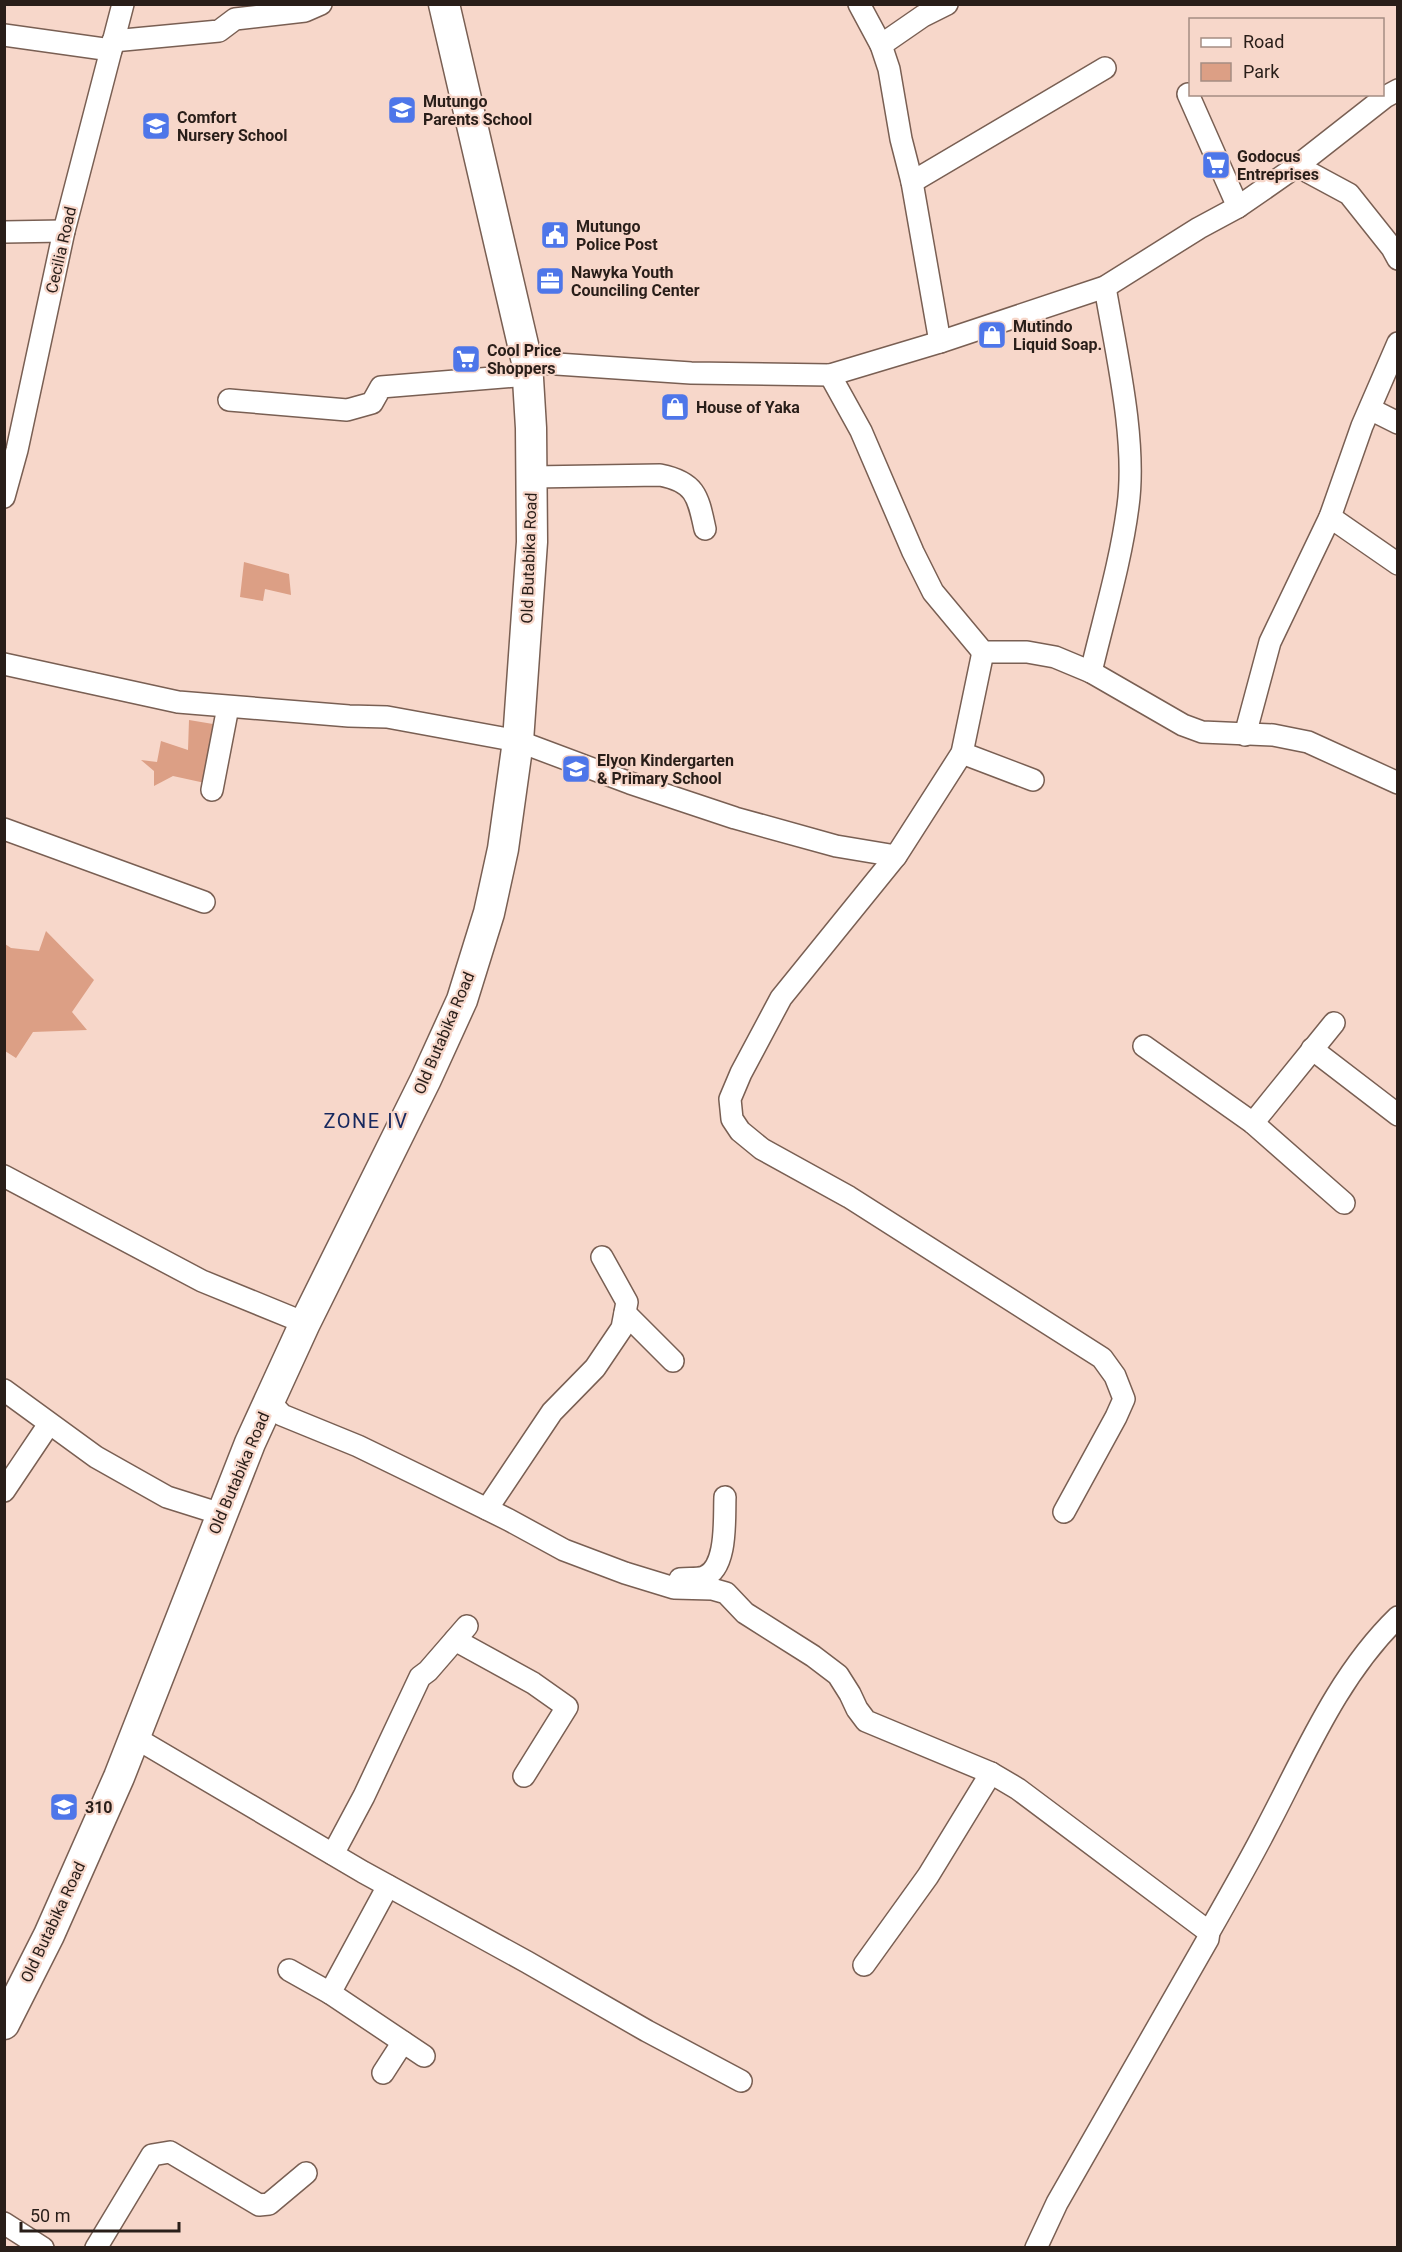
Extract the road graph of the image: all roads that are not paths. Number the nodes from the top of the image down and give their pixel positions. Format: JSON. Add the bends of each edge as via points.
{"nodes":[{"id":1,"x":123,"y":4,"type":"edge"},
{"id":2,"x":321,"y":4,"type":"edge"},
{"id":3,"x":444,"y":4,"type":"edge"},
{"id":4,"x":859,"y":4,"type":"edge"},
{"id":5,"x":947,"y":4,"type":"edge"},
{"id":6,"x":4,"y":35,"type":"edge"},
{"id":7,"x":112,"y":45,"type":"junction"},
{"id":8,"x":881,"y":45,"type":"junction"},
{"id":9,"x":1105,"y":68,"type":"dead end"},
{"id":10,"x":1398,"y":90,"type":"edge"},
{"id":11,"x":1188,"y":94,"type":"dead end"},
{"id":12,"x":1297,"y":166,"type":"junction"},
{"id":13,"x":912,"y":182,"type":"junction"},
{"id":14,"x":1238,"y":207,"type":"junction"},
{"id":15,"x":64,"y":231,"type":"junction"},
{"id":16,"x":4,"y":232,"type":"edge"},
{"id":17,"x":1398,"y":259,"type":"edge"},
{"id":18,"x":1105,"y":287,"type":"junction"},
{"id":19,"x":940,"y":342,"type":"junction"},
{"id":20,"x":1398,"y":343,"type":"edge"},
{"id":21,"x":528,"y":368,"type":"junction"},
{"id":22,"x":830,"y":375,"type":"junction"},
{"id":23,"x":229,"y":399,"type":"dead end"},
{"id":24,"x":1370,"y":409,"type":"junction"},
{"id":25,"x":1398,"y":423,"type":"edge"},
{"id":26,"x":11,"y":449,"type":"edge"},
{"id":27,"x":531,"y":477,"type":"junction"},
{"id":28,"x":4,"y":497,"type":"edge"},
{"id":29,"x":1330,"y":517,"type":"junction"},
{"id":30,"x":705,"y":529,"type":"dead end"},
{"id":31,"x":1398,"y":564,"type":"edge"},
{"id":32,"x":983,"y":652,"type":"junction"},
{"id":33,"x":4,"y":664,"type":"edge"},
{"id":34,"x":1091,"y":672,"type":"junction"},
{"id":35,"x":228,"y":707,"type":"junction"},
{"id":36,"x":1245,"y":735,"type":"junction"},
{"id":37,"x":518,"y":741,"type":"junction"},
{"id":38,"x":962,"y":753,"type":"junction"},
{"id":39,"x":1033,"y":780,"type":"dead end"},
{"id":40,"x":1398,"y":783,"type":"edge"},
{"id":41,"x":212,"y":790,"type":"dead end"},
{"id":42,"x":4,"y":829,"type":"edge"},
{"id":43,"x":896,"y":856,"type":"junction"},
{"id":44,"x":204,"y":902,"type":"dead end"},
{"id":45,"x":1334,"y":1023,"type":"dead end"},
{"id":46,"x":1144,"y":1046,"type":"dead end"},
{"id":47,"x":1312,"y":1049,"type":"junction"},
{"id":48,"x":1398,"y":1115,"type":"edge"},
{"id":49,"x":1253,"y":1123,"type":"junction"},
{"id":50,"x":4,"y":1176,"type":"edge"},
{"id":51,"x":1344,"y":1203,"type":"dead end"},
{"id":52,"x":602,"y":1257,"type":"dead end"},
{"id":53,"x":625,"y":1313,"type":"junction"},
{"id":54,"x":305,"y":1323,"type":"junction"},
{"id":55,"x":673,"y":1360,"type":"dead end"},
{"id":56,"x":4,"y":1390,"type":"edge"},
{"id":57,"x":269,"y":1401,"type":"junction"},
{"id":58,"x":50,"y":1424,"type":"junction"},
{"id":59,"x":4,"y":1491,"type":"edge"},
{"id":60,"x":726,"y":1497,"type":"dead end"},
{"id":61,"x":487,"y":1509,"type":"junction"},
{"id":62,"x":1064,"y":1512,"type":"dead end"},
{"id":63,"x":221,"y":1514,"type":"junction"},
{"id":64,"x":659,"y":1583,"type":"junction"},
{"id":65,"x":1398,"y":1617,"type":"edge"},
{"id":66,"x":134,"y":1737,"type":"junction"},
{"id":67,"x":991,"y":1773,"type":"junction"},
{"id":68,"x":524,"y":1776,"type":"dead end"},
{"id":69,"x":333,"y":1854,"type":"junction"},
{"id":70,"x":388,"y":1886,"type":"junction"},
{"id":71,"x":1209,"y":1932,"type":"junction"},
{"id":72,"x":864,"y":1965,"type":"dead end"},
{"id":73,"x":289,"y":1970,"type":"dead end"},
{"id":74,"x":330,"y":1993,"type":"junction"},
{"id":75,"x":4,"y":2024,"type":"edge"},
{"id":76,"x":403,"y":2042,"type":"junction"},
{"id":77,"x":424,"y":2056,"type":"dead end"},
{"id":78,"x":383,"y":2073,"type":"dead end"},
{"id":79,"x":741,"y":2081,"type":"dead end"},
{"id":80,"x":306,"y":2173,"type":"dead end"},
{"id":81,"x":4,"y":2223,"type":"edge"},
{"id":82,"x":43,"y":2247,"type":"edge"},
{"id":83,"x":96,"y":2247,"type":"edge"},
{"id":84,"x":1036,"y":2247,"type":"edge"}],
"edges":[{"from":1,"to":7,"type":"street","name":"Cecilia Road"},
{"from":2,"to":7,"type":"street","via":[[305,11],[235,19],[219,32]]},
{"from":3,"to":21,"type":"main road","name":"Old Butabika Road"},
{"from":4,"to":8,"type":"street"},
{"from":5,"to":8,"type":"street"},
{"from":6,"to":7,"type":"street"},
{"from":7,"to":15,"type":"street","name":"Cecilia Road"},
{"from":8,"to":13,"type":"street"},
{"from":9,"to":13,"type":"street"},
{"from":10,"to":12,"type":"street"},
{"from":11,"to":14,"type":"street"},
{"from":12,"to":14,"type":"street"},
{"from":12,"to":17,"type":"street","via":[[1349,194]]},
{"from":13,"to":19,"type":"street"},
{"from":14,"to":18,"type":"street"},
{"from":15,"to":16,"type":"street"},
{"from":15,"to":26,"type":"street","name":"Cecilia Road"},
{"from":18,"to":19,"type":"street"},
{"from":18,"to":34,"type":"street","via":[[1125,403],[1130,475],[1128,505]]},
{"from":19,"to":22,"type":"street"},
{"from":20,"to":24,"type":"street"},
{"from":21,"to":22,"type":"street"},
{"from":21,"to":23,"type":"street","via":[[381,387],[372,403],[347,410]]},
{"from":21,"to":27,"type":"main road","name":"Old Butabika Road"},
{"from":22,"to":32,"type":"street","via":[[861,431],[933,592]]},
{"from":24,"to":25,"type":"street"},
{"from":24,"to":29,"type":"street"},
{"from":26,"to":28,"type":"street","name":"Cecilia Road"},
{"from":27,"to":30,"type":"street","via":[[677,478],[689,486],[699,504]]},
{"from":27,"to":37,"type":"main road","name":"Old Butabika Road","via":[[532,542]]},
{"from":29,"to":31,"type":"street"},
{"from":29,"to":36,"type":"street","via":[[1270,642]]},
{"from":32,"to":34,"type":"street","via":[[1027,652],[1055,657]]},
{"from":32,"to":38,"type":"street"},
{"from":33,"to":35,"type":"street","via":[[178,702]]},
{"from":34,"to":36,"type":"street","via":[[1183,725],[1202,732]]},
{"from":35,"to":37,"type":"street","via":[[387,717]]},
{"from":35,"to":41,"type":"street"},
{"from":36,"to":40,"type":"street","via":[[1273,735],[1308,742]]},
{"from":37,"to":43,"type":"street","via":[[735,819],[836,846]]},
{"from":37,"to":54,"type":"main road","name":"Old Butabika Road","via":[[503,849],[462,1000]]},
{"from":38,"to":39,"type":"street"},
{"from":38,"to":43,"type":"street"},
{"from":42,"to":44,"type":"street"},
{"from":43,"to":62,"type":"street","via":[[781,998],[730,1099],[732,1119],[762,1149],[849,1197],[1102,1358],[1124,1399]]},
{"from":45,"to":47,"type":"street"},
{"from":46,"to":49,"type":"street"},
{"from":47,"to":48,"type":"street"},
{"from":47,"to":49,"type":"street"},
{"from":49,"to":51,"type":"street"},
{"from":50,"to":54,"type":"street","via":[[202,1281]]},
{"from":52,"to":53,"type":"street","via":[[627,1302]]},
{"from":53,"to":55,"type":"street"},
{"from":53,"to":61,"type":"street","via":[[622,1328],[595,1368],[552,1412]]},
{"from":54,"to":57,"type":"main road","name":"Old Butabika Road"},
{"from":56,"to":58,"type":"street"},
{"from":57,"to":61,"type":"street","via":[[282,1415],[358,1446]]},
{"from":57,"to":63,"type":"main road","name":"Old Butabika Road"},
{"from":58,"to":59,"type":"street"},
{"from":58,"to":63,"type":"street","via":[[96,1457],[167,1497]]},
{"from":60,"to":64,"type":"street","via":[[721,1557],[714,1571],[704,1577]]},
{"from":61,"to":64,"type":"street","via":[[564,1550]]},
{"from":63,"to":66,"type":"main road","name":"Old Butabika Road"},
{"from":64,"to":67,"type":"street","via":[[726,1593],[745,1613],[838,1676],[866,1721]]},
{"from":65,"to":71,"type":"street","via":[[1356,1666]]},
{"from":66,"to":69,"type":"street"},
{"from":66,"to":75,"type":"main road","name":"Old Butabika Road","via":[[49,1935]]},
{"from":67,"to":71,"type":"street"},
{"from":67,"to":72,"type":"street","via":[[928,1876]]},
{"from":68,"to":69,"type":"street","via":[[567,1707],[461,1633],[420,1677]]},
{"from":69,"to":70,"type":"street"},
{"from":70,"to":74,"type":"street"},
{"from":70,"to":79,"type":"street"},
{"from":71,"to":84,"type":"street"},
{"from":73,"to":74,"type":"street"},
{"from":74,"to":76,"type":"street"},
{"from":76,"to":77,"type":"street"},
{"from":76,"to":78,"type":"street"},
{"from":80,"to":83,"type":"street","via":[[269,2204],[259,2205],[170,2152],[152,2155]]},
{"from":81,"to":82,"type":"street"}]}
